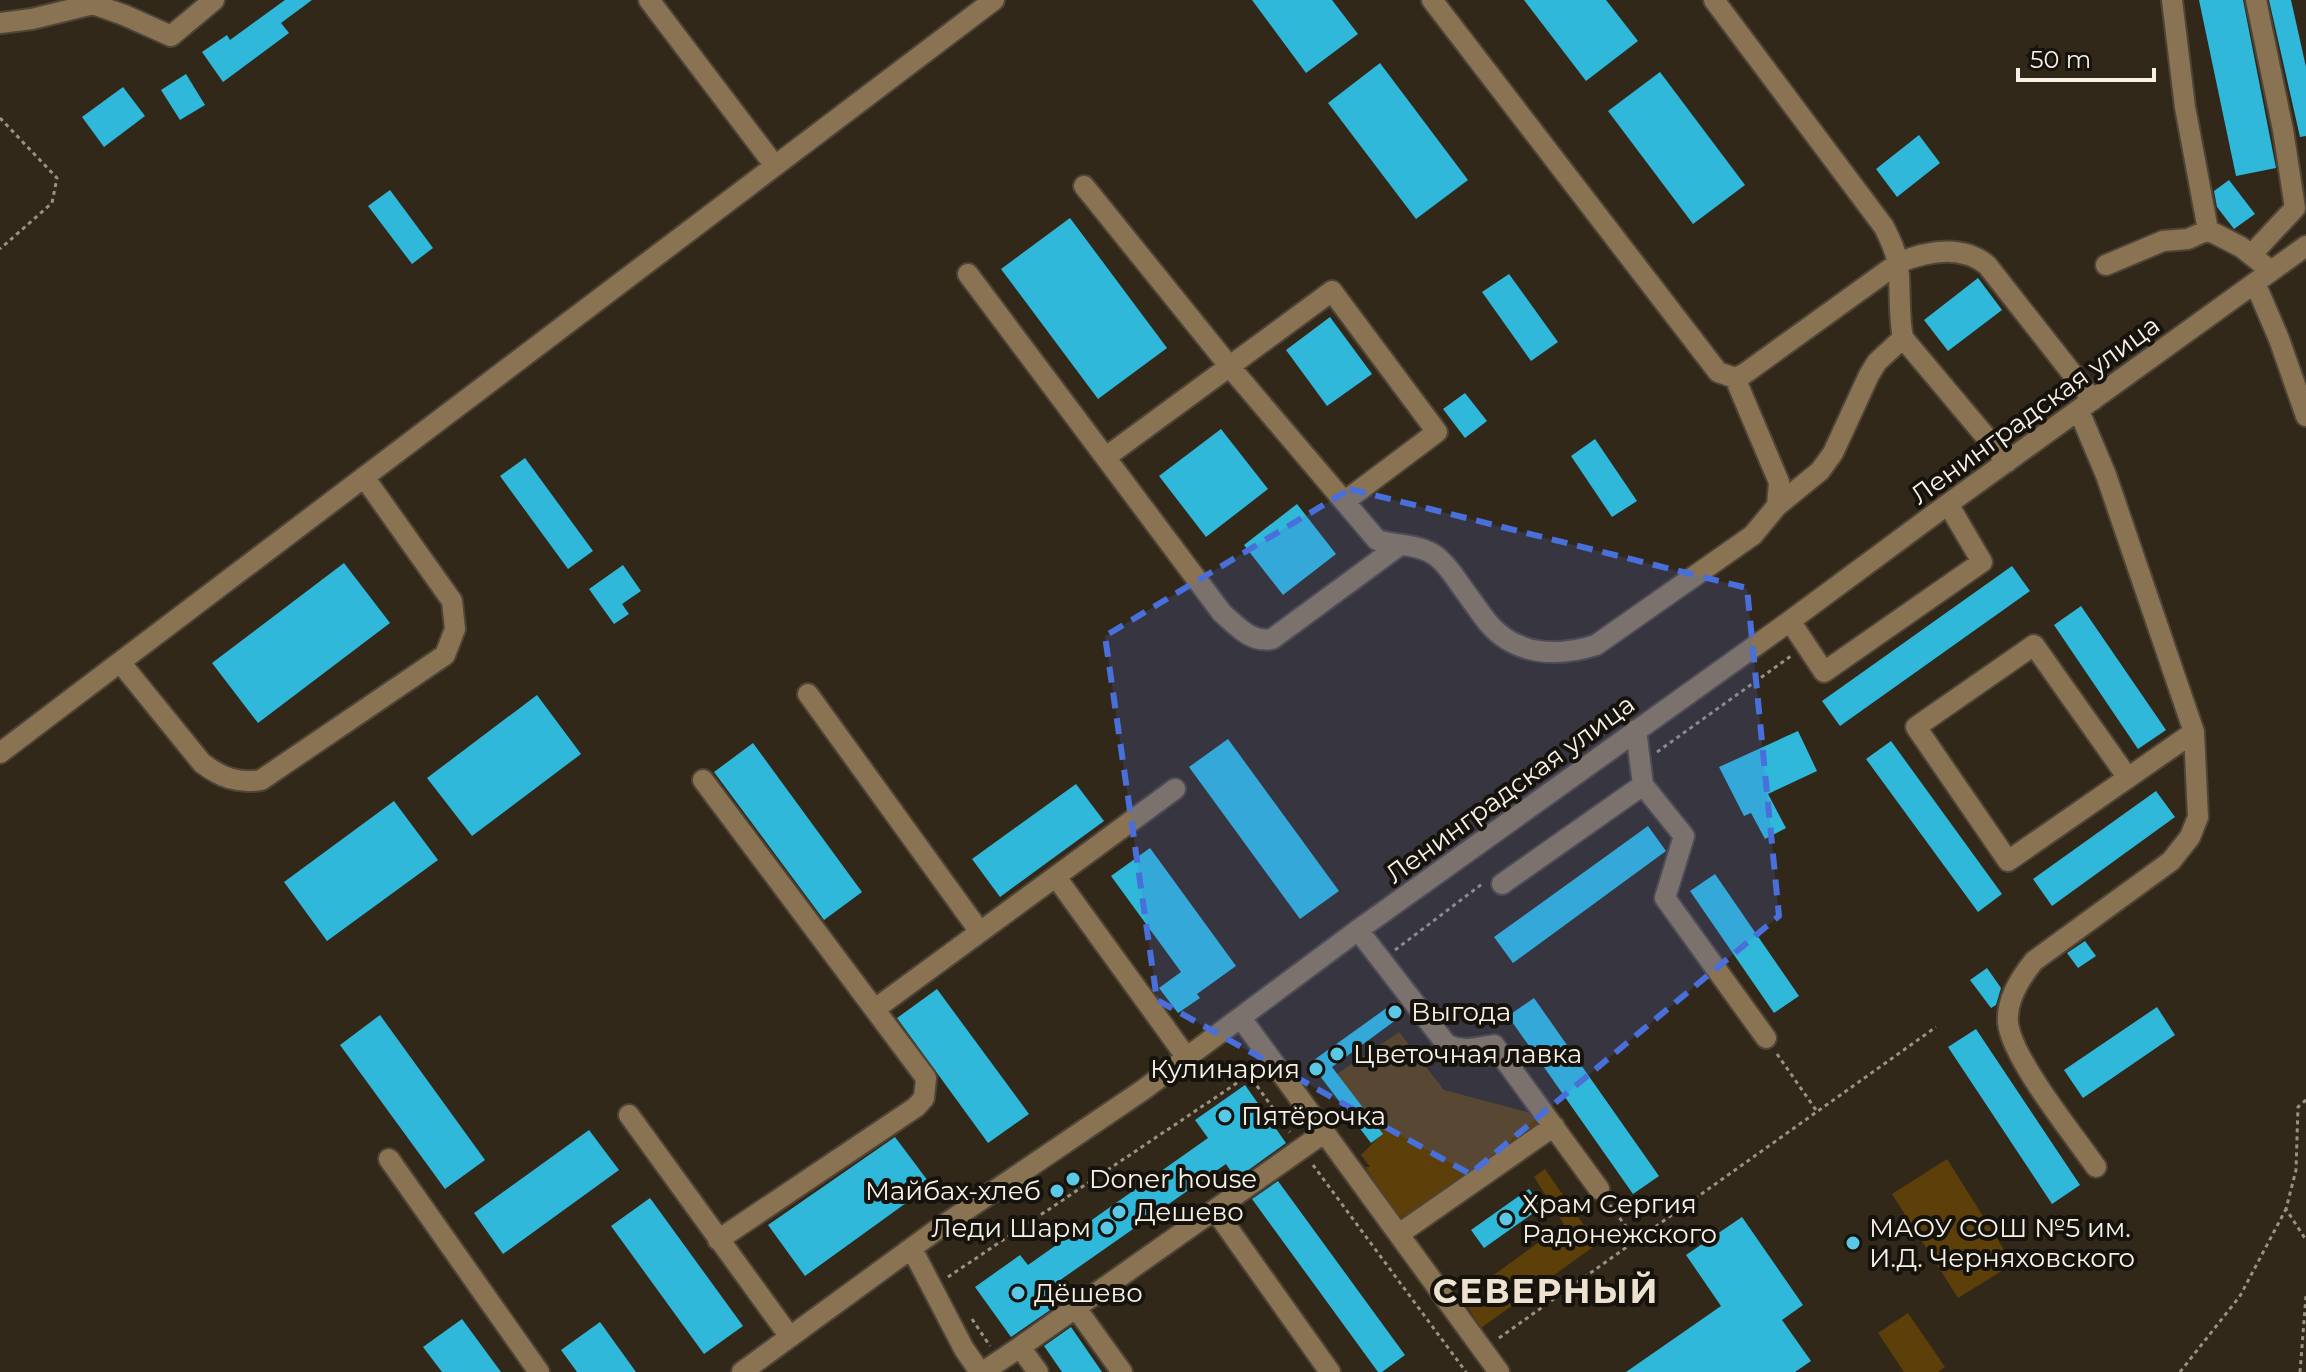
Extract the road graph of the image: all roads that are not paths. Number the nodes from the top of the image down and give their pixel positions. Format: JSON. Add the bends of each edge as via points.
{"nodes":[{"id":1,"x":214,"y":0,"type":"edge"},
{"id":2,"x":649,"y":0,"type":"edge"},
{"id":3,"x":994,"y":0,"type":"edge"},
{"id":4,"x":1432,"y":0,"type":"edge"},
{"id":5,"x":1714,"y":0,"type":"edge"},
{"id":6,"x":2172,"y":0,"type":"edge"},
{"id":7,"x":2256,"y":0,"type":"edge"},
{"id":8,"x":0,"y":23,"type":"edge"},
{"id":9,"x":775,"y":166,"type":"junction"},
{"id":10,"x":1084,"y":186,"type":"dead end"},
{"id":11,"x":2208,"y":230,"type":"junction"},
{"id":12,"x":2306,"y":246,"type":"edge"},
{"id":13,"x":2251,"y":255,"type":"junction"},
{"id":14,"x":1898,"y":263,"type":"junction"},
{"id":15,"x":2106,"y":265,"type":"dead end"},
{"id":16,"x":968,"y":274,"type":"dead end"},
{"id":17,"x":2263,"y":277,"type":"junction"},
{"id":18,"x":1903,"y":338,"type":"junction"},
{"id":19,"x":1230,"y":367,"type":"junction"},
{"id":20,"x":1735,"y":378,"type":"junction"},
{"id":21,"x":2086,"y":405,"type":"junction"},
{"id":22,"x":2306,"y":416,"type":"edge"},
{"id":23,"x":1106,"y":457,"type":"junction"},
{"id":24,"x":2007,"y":462,"type":"junction"},
{"id":25,"x":364,"y":477,"type":"junction"},
{"id":26,"x":1345,"y":501,"type":"junction"},
{"id":27,"x":1948,"y":504,"type":"junction"},
{"id":28,"x":1777,"y":506,"type":"junction"},
{"id":29,"x":1400,"y":545,"type":"junction"},
{"id":30,"x":1790,"y":621,"type":"junction"},
{"id":31,"x":120,"y":662,"type":"junction"},
{"id":32,"x":808,"y":694,"type":"dead end"},
{"id":33,"x":1636,"y":730,"type":"junction"},
{"id":34,"x":2194,"y":732,"type":"junction"},
{"id":35,"x":0,"y":753,"type":"edge"},
{"id":36,"x":2128,"y":778,"type":"junction"},
{"id":37,"x":703,"y":780,"type":"dead end"},
{"id":38,"x":1643,"y":785,"type":"junction"},
{"id":39,"x":1175,"y":789,"type":"dead end"},
{"id":40,"x":1056,"y":877,"type":"junction"},
{"id":41,"x":1502,"y":884,"type":"dead end"},
{"id":42,"x":1358,"y":930,"type":"junction"},
{"id":43,"x":980,"y":932,"type":"junction"},
{"id":44,"x":875,"y":1009,"type":"junction"},
{"id":45,"x":1241,"y":1018,"type":"junction"},
{"id":46,"x":1766,"y":1038,"type":"road end"},
{"id":47,"x":1187,"y":1058,"type":"junction"},
{"id":48,"x":629,"y":1115,"type":"dead end"},
{"id":49,"x":1554,"y":1126,"type":"junction"},
{"id":50,"x":1325,"y":1132,"type":"junction"},
{"id":51,"x":389,"y":1159,"type":"dead end"},
{"id":52,"x":2096,"y":1167,"type":"dead end"},
{"id":53,"x":1599,"y":1189,"type":"road end"},
{"id":54,"x":1215,"y":1210,"type":"junction"},
{"id":55,"x":1399,"y":1234,"type":"junction"},
{"id":56,"x":718,"y":1240,"type":"junction"},
{"id":57,"x":912,"y":1249,"type":"junction"},
{"id":58,"x":1076,"y":1308,"type":"junction"},
{"id":59,"x":790,"y":1337,"type":"junction"},
{"id":60,"x":1020,"y":1347,"type":"junction"},
{"id":61,"x":539,"y":1372,"type":"edge"},
{"id":62,"x":742,"y":1372,"type":"edge"},
{"id":63,"x":982,"y":1372,"type":"edge"},
{"id":64,"x":1038,"y":1372,"type":"edge"},
{"id":65,"x":1122,"y":1372,"type":"edge"},
{"id":66,"x":1330,"y":1372,"type":"edge"},
{"id":67,"x":1499,"y":1372,"type":"edge"}],
"edges":[{"from":1,"to":8,"type":"street","via":[[171,36],[93,4]]},
{"from":2,"to":9,"type":"street"},
{"from":3,"to":9,"type":"street"},
{"from":4,"to":20,"type":"street","via":[[1718,372]]},
{"from":5,"to":14,"type":"street","via":[[1884,227]]},
{"from":6,"to":11,"type":"street"},
{"from":7,"to":13,"type":"street","via":[[2295,208]]},
{"from":9,"to":25,"type":"street"},
{"from":10,"to":19,"type":"street"},
{"from":11,"to":13,"type":"street"},
{"from":11,"to":15,"type":"street","via":[[2163,241]]},
{"from":12,"to":17,"type":"street","name":"Ленинградская улица"},
{"from":13,"to":17,"type":"street"},
{"from":14,"to":18,"type":"street"},
{"from":14,"to":20,"type":"street"},
{"from":14,"to":21,"type":"street","via":[[1922,253],[1977,257]]},
{"from":16,"to":23,"type":"street"},
{"from":17,"to":21,"type":"street","name":"Ленинградская улица"},
{"from":17,"to":22,"type":"street"},
{"from":18,"to":24,"type":"street"},
{"from":18,"to":28,"type":"street","via":[[1877,362],[1820,471]]},
{"from":19,"to":23,"type":"street"},
{"from":19,"to":26,"type":"street"},
{"from":19,"to":26,"type":"street","via":[[1332,291],[1437,432]]},
{"from":20,"to":28,"type":"street","via":[[1779,482]]},
{"from":21,"to":24,"type":"street","name":"Ленинградская улица"},
{"from":21,"to":34,"type":"street"},
{"from":23,"to":29,"type":"street","via":[[1222,613],[1262,641],[1272,639]]},
{"from":24,"to":27,"type":"street","name":"Ленинградская улица"},
{"from":25,"to":31,"type":"street"},
{"from":25,"to":31,"type":"street","via":[[452,601],[455,629],[445,655],[261,780],[250,782],[224,777],[202,763]]},
{"from":26,"to":29,"type":"street","via":[[1377,540]]},
{"from":27,"to":30,"type":"street","name":"Ленинградская улица"},
{"from":27,"to":30,"type":"street","via":[[1982,562],[1824,672]]},
{"from":28,"to":29,"type":"street","via":[[1753,535],[1596,645],[1573,652],[1520,646],[1491,626],[1434,555]]},
{"from":30,"to":33,"type":"street","name":"Ленинградская улица"},
{"from":31,"to":35,"type":"street"},
{"from":32,"to":43,"type":"street"},
{"from":33,"to":38,"type":"street"},
{"from":33,"to":42,"type":"street","name":"Ленинградская улица"},
{"from":34,"to":36,"type":"street"},
{"from":34,"to":52,"type":"street","via":[[2198,817],[2190,837],[2171,861],[2034,961],[2012,998],[2012,1040]]},
{"from":36,"to":36,"type":"street","via":[[2034,645],[1916,727],[2008,861]]},
{"from":37,"to":44,"type":"street"},
{"from":38,"to":41,"type":"street"},
{"from":38,"to":46,"type":"street","via":[[1684,836],[1665,898]]},
{"from":39,"to":40,"type":"street"},
{"from":40,"to":43,"type":"street"},
{"from":40,"to":47,"type":"street"},
{"from":42,"to":45,"type":"street","name":"Ленинградская улица"},
{"from":42,"to":49,"type":"street","via":[[1447,1045],[1494,1045]]},
{"from":43,"to":44,"type":"street"},
{"from":44,"to":56,"type":"street","via":[[926,1078],[924,1098]]},
{"from":45,"to":47,"type":"street","name":"Ленинградская улица"},
{"from":45,"to":50,"type":"street"},
{"from":47,"to":57,"type":"street","name":"Ленинградская улица"},
{"from":48,"to":56,"type":"street"},
{"from":49,"to":53,"type":"street"},
{"from":49,"to":55,"type":"street"},
{"from":50,"to":54,"type":"street"},
{"from":50,"to":55,"type":"street"},
{"from":51,"to":61,"type":"street"},
{"from":54,"to":58,"type":"street"},
{"from":54,"to":66,"type":"street"},
{"from":55,"to":67,"type":"street"},
{"from":56,"to":59,"type":"street"},
{"from":57,"to":59,"type":"street","name":"Ленинградская улица"},
{"from":57,"to":63,"type":"street","via":[[964,1349]]},
{"from":58,"to":60,"type":"street"},
{"from":58,"to":65,"type":"street"},
{"from":59,"to":62,"type":"street","name":"Ленинградская улица"},
{"from":60,"to":63,"type":"street"},
{"from":60,"to":64,"type":"street"}]}
